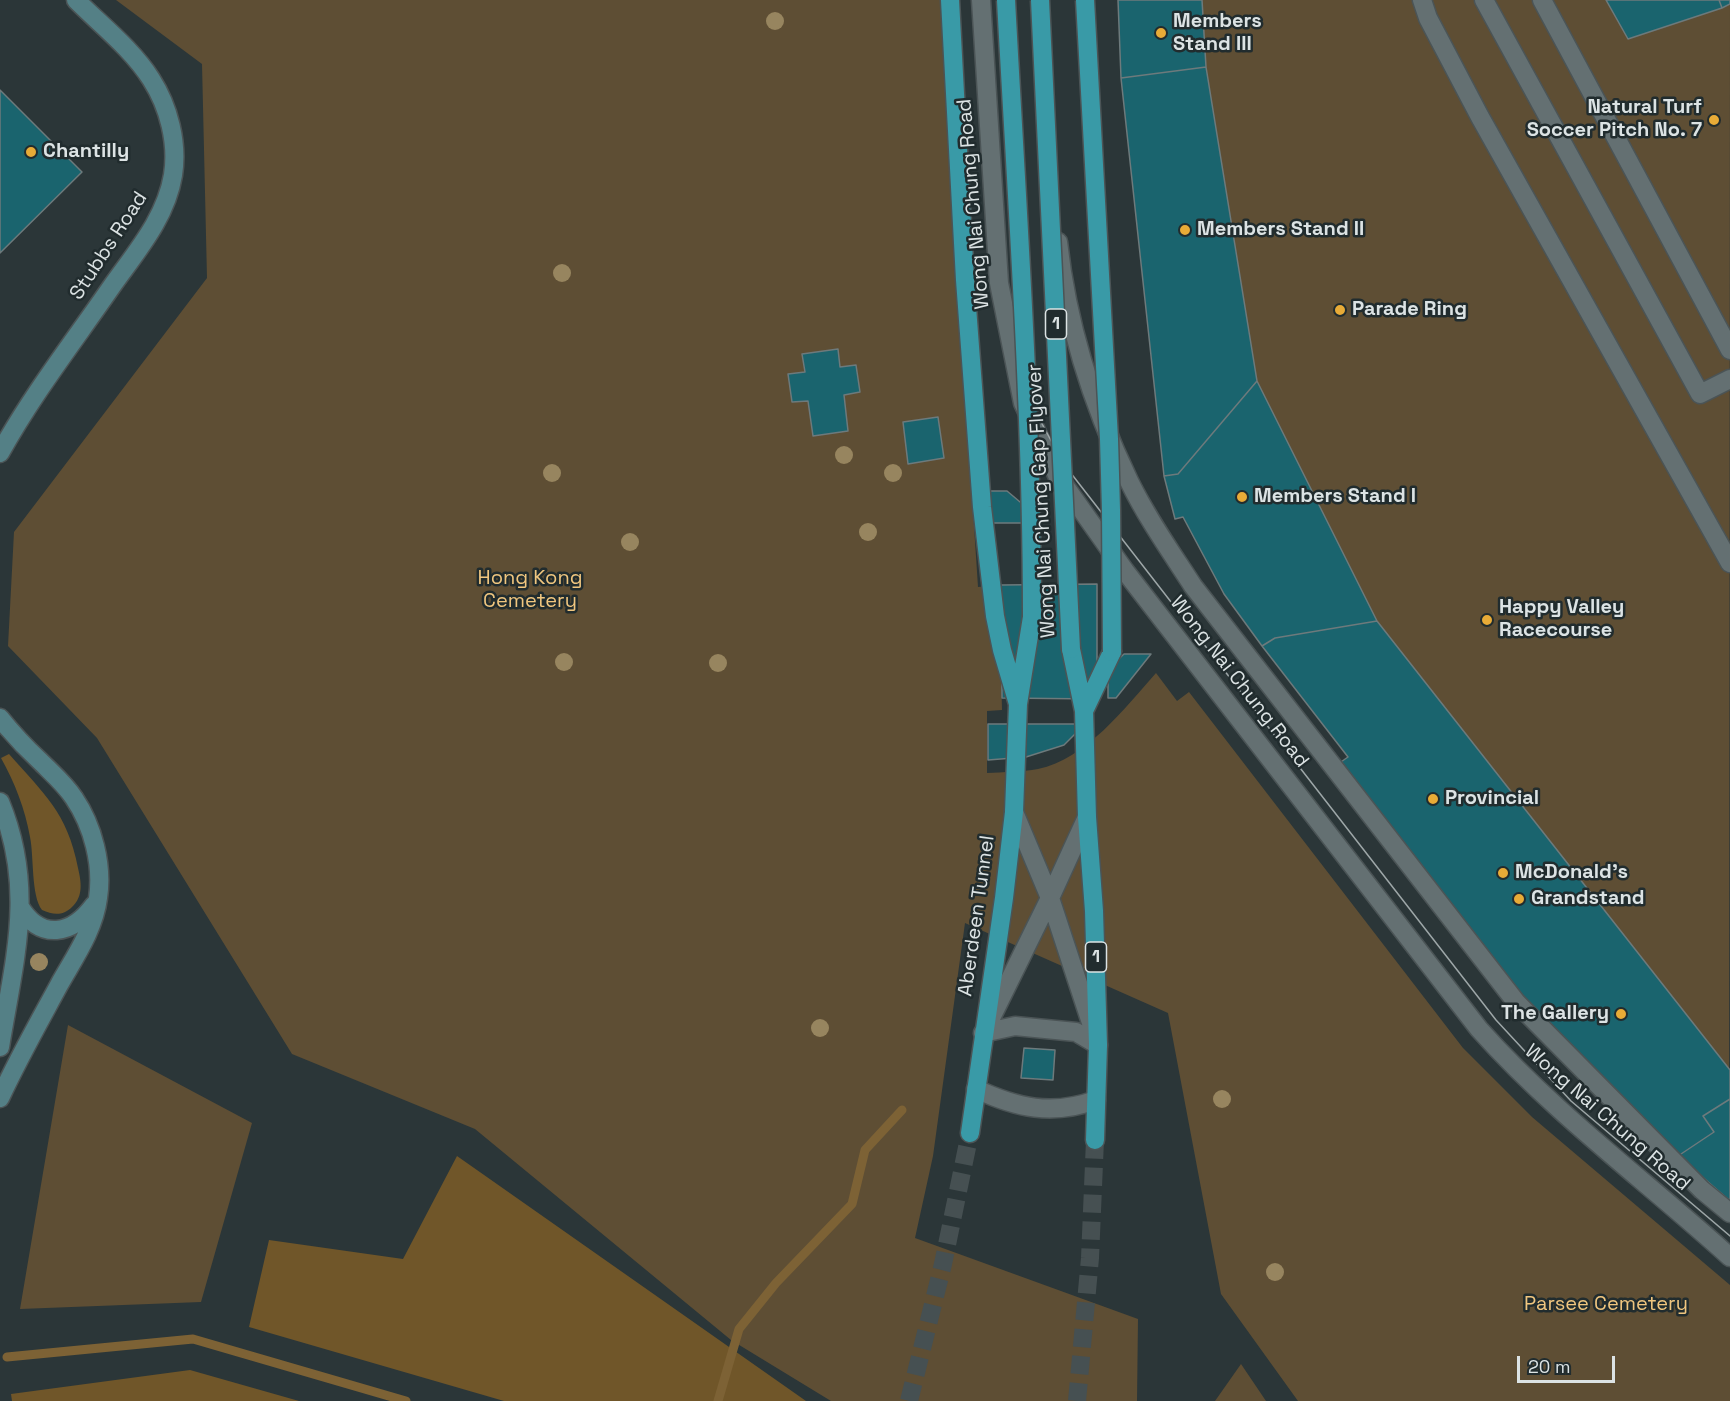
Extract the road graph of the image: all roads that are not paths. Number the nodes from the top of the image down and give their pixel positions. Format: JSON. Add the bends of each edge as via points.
{"nodes":[{"id":1,"x":76,"y":0,"type":"edge"},
{"id":2,"x":950,"y":0,"type":"edge"},
{"id":3,"x":981,"y":0,"type":"edge"},
{"id":4,"x":1006,"y":0,"type":"edge"},
{"id":5,"x":1040,"y":0,"type":"edge"},
{"id":6,"x":1045,"y":0,"type":"edge"},
{"id":7,"x":1085,"y":0,"type":"edge"},
{"id":8,"x":1422,"y":0,"type":"edge"},
{"id":9,"x":1484,"y":0,"type":"edge"},
{"id":10,"x":1542,"y":0,"type":"edge"},
{"id":11,"x":1730,"y":350,"type":"edge"},
{"id":12,"x":1730,"y":379,"type":"edge"},
{"id":13,"x":0,"y":453,"type":"edge"},
{"id":14,"x":1730,"y":563,"type":"edge"},
{"id":15,"x":1018,"y":704,"type":"junction"},
{"id":16,"x":1084,"y":711,"type":"junction"},
{"id":17,"x":0,"y":718,"type":"edge"},
{"id":18,"x":0,"y":802,"type":"edge"},
{"id":19,"x":1014,"y":805,"type":"junction"},
{"id":20,"x":1086,"y":809,"type":"junction"},
{"id":21,"x":1050,"y":898,"type":"junction"},
{"id":22,"x":98,"y":899,"type":"junction"},
{"id":23,"x":20,"y":907,"type":"junction"},
{"id":24,"x":983,"y":1033,"type":"junction"},
{"id":25,"x":1098,"y":1045,"type":"junction"},
{"id":26,"x":0,"y":1047,"type":"edge"},
{"id":27,"x":976,"y":1089,"type":"junction"},
{"id":28,"x":0,"y":1098,"type":"edge"},
{"id":29,"x":1096,"y":1100,"type":"junction"},
{"id":30,"x":970,"y":1133,"type":"tunnel mouth"},
{"id":31,"x":1095,"y":1140,"type":"tunnel mouth"},
{"id":32,"x":1730,"y":1213,"type":"edge"},
{"id":33,"x":1730,"y":1257,"type":"edge"}],
"edges":[{"from":1,"to":13,"type":"main road","name":"Stubbs Road","via":[[151,79],[172,132],[173,177],[163,207],[145,239],[28,406]]},
{"from":2,"to":15,"type":"highway","via":[[982,507],[995,616]]},
{"from":3,"to":33,"type":"street","name":"Wong Nai Chung Road","via":[[999,282],[1023,404],[1057,475],[1125,571],[1479,1029],[1547,1100]]},
{"from":4,"to":15,"type":"highway","name":"Wong Nai Chung Gap Flyover","number":"1","bridge":true,"via":[[1032,574],[1032,618]]},
{"from":5,"to":16,"type":"highway","name":"Wong Nai Chung Gap Flyover","number":"1","bridge":true,"via":[[1071,649]]},
{"from":6,"to":32,"type":"street","name":"Wong Nai Chung Road","via":[[1055,209],[1066,291],[1088,381],[1130,483],[1194,586],[1516,1002],[1702,1190]]},
{"from":7,"to":16,"type":"highway","bridge":true,"via":[[1109,439],[1112,652]]},
{"from":8,"to":14,"type":"street","via":[[1480,117]]},
{"from":9,"to":12,"type":"street","via":[[1700,394]]},
{"from":10,"to":11,"type":"street"},
{"from":15,"to":19,"type":"highway","name":"Aberdeen Tunnel","number":"1"},
{"from":16,"to":20,"type":"highway","number":"1"},
{"from":17,"to":22,"type":"main road","via":[[59,779],[87,822],[99,876]]},
{"from":18,"to":23,"type":"main road","via":[[18,862]]},
{"from":19,"to":21,"type":"street"},
{"from":19,"to":24,"type":"highway","name":"Aberdeen Tunnel","number":"1"},
{"from":20,"to":21,"type":"street"},
{"from":20,"to":25,"type":"highway","number":"1","via":[[1095,922]]},
{"from":21,"to":24,"type":"street"},
{"from":21,"to":25,"type":"street"},
{"from":22,"to":23,"type":"main road","via":[[80,921],[57,930],[34,924]]},
{"from":22,"to":28,"type":"main road","via":[[85,939]]},
{"from":23,"to":26,"type":"main road","via":[[18,943]]},
{"from":24,"to":25,"type":"street","via":[[1015,1026],[1076,1032]]},
{"from":24,"to":27,"type":"highway","name":"Aberdeen Tunnel","number":"1"},
{"from":25,"to":29,"type":"highway","number":"1"},
{"from":27,"to":29,"type":"street","via":[[1001,1101],[1046,1110]]},
{"from":27,"to":30,"type":"highway","name":"Aberdeen Tunnel","number":"1"},
{"from":29,"to":31,"type":"highway","number":"1"}]}
